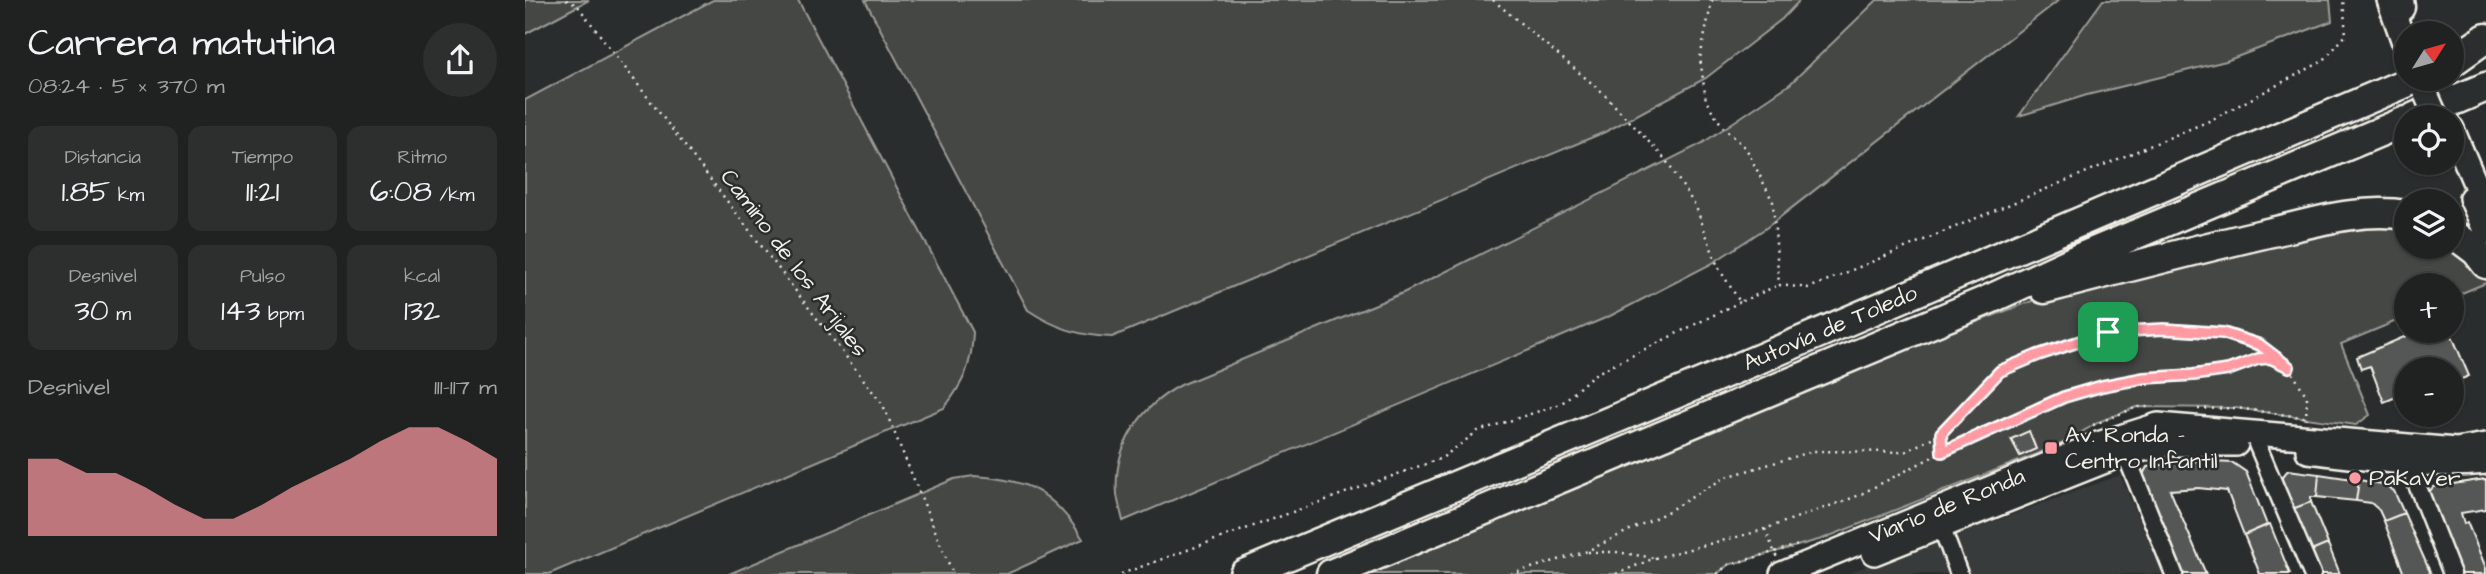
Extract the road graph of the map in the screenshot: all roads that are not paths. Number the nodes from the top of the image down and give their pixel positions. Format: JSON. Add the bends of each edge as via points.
{"nodes":[{"id":1,"x":2396,"y":2,"type":"edge"},
{"id":2,"x":2400,"y":21,"type":"edge"},
{"id":3,"x":2406,"y":21,"type":"edge"},
{"id":4,"x":2486,"y":38,"type":"edge"},
{"id":5,"x":2486,"y":49,"type":"edge"},
{"id":6,"x":2464,"y":54,"type":"edge"},
{"id":7,"x":2464,"y":58,"type":"edge"},
{"id":8,"x":2486,"y":88,"type":"edge"},
{"id":9,"x":2464,"y":89,"type":"edge"},
{"id":10,"x":2422,"y":91,"type":"edge"},
{"id":11,"x":2394,"y":126,"type":"edge"},
{"id":12,"x":2464,"y":161,"type":"edge"},
{"id":13,"x":2464,"y":170,"type":"edge"},
{"id":14,"x":2486,"y":209,"type":"edge"},
{"id":15,"x":2394,"y":213,"type":"edge"},
{"id":16,"x":2486,"y":232,"type":"edge"},
{"id":17,"x":2464,"y":242,"type":"edge"},
{"id":18,"x":2486,"y":264,"type":"edge"},
{"id":19,"x":1990,"y":299,"type":"junction"},
{"id":20,"x":2257,"y":444,"type":"junction"},
{"id":21,"x":2486,"y":445,"type":"edge"},
{"id":22,"x":2125,"y":453,"type":"junction"},
{"id":23,"x":2486,"y":461,"type":"edge"},
{"id":24,"x":2408,"y":462,"type":"junction"},
{"id":25,"x":1941,"y":526,"type":"junction"},
{"id":26,"x":1780,"y":569,"type":"edge"},
{"id":27,"x":1244,"y":574,"type":"edge"},
{"id":28,"x":1331,"y":574,"type":"edge"},
{"id":29,"x":1822,"y":574,"type":"edge"},
{"id":30,"x":1959,"y":574,"type":"edge"},
{"id":31,"x":2174,"y":574,"type":"edge"},
{"id":32,"x":2312,"y":574,"type":"edge"},
{"id":33,"x":2452,"y":574,"type":"edge"}],
"edges":[{"from":1,"to":2,"type":"main road"},
{"from":1,"to":3,"type":"main road"},
{"from":4,"to":6,"type":"highway"},
{"from":5,"to":7,"type":"highway"},
{"from":8,"to":9,"type":"highway","name":"Autovía de Toledo"},
{"from":10,"to":27,"type":"highway","name":"Autovía de Toledo","via":[[1754,361]]},
{"from":11,"to":19,"type":"highway","name":"Autovía de Toledo"},
{"from":12,"to":14,"type":"main road"},
{"from":13,"to":16,"type":"main road"},
{"from":15,"to":19,"type":"highway","via":[[2311,223],[2012,298]]},
{"from":17,"to":18,"type":"highway"},
{"from":19,"to":28,"type":"highway","name":"Autovía de Toledo"},
{"from":20,"to":22,"type":"main road","name":"Viario de Ronda","via":[[2167,444]]},
{"from":20,"to":24,"type":"main road","name":"Viario de Ronda"},
{"from":20,"to":32,"type":"street"},
{"from":21,"to":26,"type":"main road","name":"Viario de Ronda","via":[[2456,450],[2158,425],[2098,444]]},
{"from":22,"to":25,"type":"main road","name":"Viario de Ronda"},
{"from":22,"to":31,"type":"street"},
{"from":23,"to":24,"type":"main road","name":"Viario de Ronda"},
{"from":24,"to":33,"type":"street"},
{"from":25,"to":29,"type":"main road","name":"Viario de Ronda"},
{"from":25,"to":30,"type":"street"}]}
